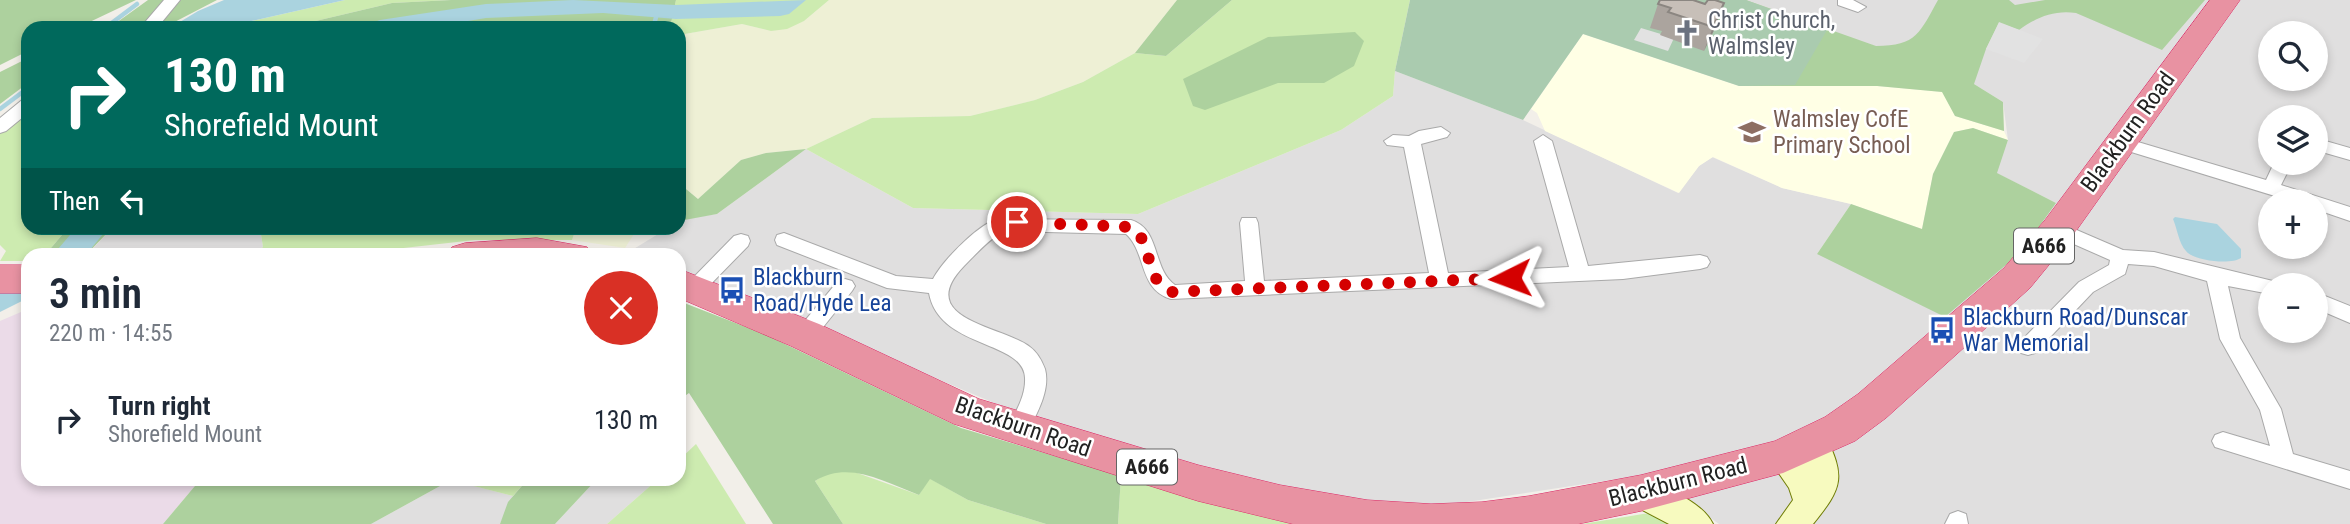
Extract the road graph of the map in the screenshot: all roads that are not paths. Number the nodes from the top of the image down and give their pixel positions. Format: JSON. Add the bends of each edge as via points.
{"nodes":[{"id":1,"x":172,"y":0,"type":"edge"},
{"id":2,"x":2225,"y":0,"type":"edge"},
{"id":3,"x":154,"y":21,"type":"edge"},
{"id":4,"x":21,"y":110,"type":"edge"},
{"id":5,"x":0,"y":127,"type":"edge"},
{"id":6,"x":1441,"y":133,"type":"dead end"},
{"id":7,"x":1392,"y":141,"type":"dead end"},
{"id":8,"x":1412,"y":142,"type":"junction"},
{"id":9,"x":2121,"y":143,"type":"junction"},
{"id":10,"x":1551,"y":149,"type":"dead end"},
{"id":11,"x":2277,"y":175,"type":"edge"},
{"id":12,"x":2270,"y":188,"type":"junction"},
{"id":13,"x":2273,"y":189,"type":"edge"},
{"id":14,"x":2328,"y":207,"type":"edge"},
{"id":15,"x":2350,"y":214,"type":"edge"},
{"id":16,"x":1245,"y":228,"type":"dead end"},
{"id":17,"x":2058,"y":229,"type":"junction"},
{"id":18,"x":784,"y":240,"type":"dead end"},
{"id":19,"x":741,"y":241,"type":"dead end"},
{"id":20,"x":2120,"y":257,"type":"junction"},
{"id":21,"x":1700,"y":262,"type":"dead end"},
{"id":22,"x":1581,"y":274,"type":"junction"},
{"id":23,"x":2216,"y":276,"type":"junction"},
{"id":24,"x":1440,"y":282,"type":"junction"},
{"id":25,"x":2258,"y":285,"type":"edge"},
{"id":26,"x":687,"y":286,"type":"edge"},
{"id":27,"x":845,"y":286,"type":"dead end"},
{"id":28,"x":941,"y":287,"type":"junction"},
{"id":29,"x":1255,"y":287,"type":"junction"},
{"id":30,"x":2328,"y":305,"type":"edge"},
{"id":31,"x":2350,"y":316,"type":"edge"},
{"id":32,"x":805,"y":335,"type":"junction"},
{"id":33,"x":2028,"y":347,"type":"dead end"},
{"id":34,"x":1018,"y":429,"type":"junction"},
{"id":35,"x":2223,"y":441,"type":"dead end"},
{"id":36,"x":1798,"y":449,"type":"junction"},
{"id":37,"x":2284,"y":459,"type":"junction"},
{"id":38,"x":2349,"y":480,"type":"edge"},
{"id":39,"x":1642,"y":493,"type":"junction"},
{"id":40,"x":1801,"y":513,"type":"edge"},
{"id":41,"x":1696,"y":524,"type":"edge"}],
"edges":[{"from":1,"to":3,"type":"street"},
{"from":2,"to":9,"type":"highway","name":"Blackburn Road","number":"A666"},
{"from":4,"to":5,"type":"street"},
{"from":6,"to":8,"type":"street"},
{"from":7,"to":8,"type":"street"},
{"from":8,"to":24,"type":"street"},
{"from":9,"to":12,"type":"street"},
{"from":9,"to":17,"type":"highway","name":"Blackburn Road","number":"A666"},
{"from":10,"to":22,"type":"street"},
{"from":11,"to":12,"type":"street"},
{"from":12,"to":13,"type":"street"},
{"from":14,"to":15,"type":"street"},
{"from":16,"to":29,"type":"street"},
{"from":17,"to":20,"type":"street"},
{"from":17,"to":36,"type":"highway","name":"Blackburn Road","number":"A666","via":[[2017,278],[1872,406],[1840,429]]},
{"from":18,"to":28,"type":"street","via":[[894,284]]},
{"from":19,"to":26,"type":"street"},
{"from":20,"to":23,"type":"street","via":[[2154,259]]},
{"from":20,"to":33,"type":"street","via":[[2118,269],[2086,287]]},
{"from":21,"to":22,"type":"street"},
{"from":22,"to":24,"type":"street"},
{"from":23,"to":25,"type":"street"},
{"from":23,"to":37,"type":"street","via":[[2230,339],[2270,409]]},
{"from":24,"to":29,"type":"street"},
{"from":26,"to":32,"type":"highway","name":"Blackburn Road","number":"A666"},
{"from":27,"to":32,"type":"street"},
{"from":28,"to":29,"type":"street","via":[[946,275],[995,228],[1017,222],[1131,227],[1143,239],[1156,282],[1171,292]]},
{"from":28,"to":34,"type":"street","via":[[946,315],[956,323],[1030,358],[1037,381]]},
{"from":30,"to":31,"type":"street"},
{"from":32,"to":34,"type":"highway","name":"Blackburn Road","number":"A666","via":[[968,412]]},
{"from":34,"to":39,"type":"highway","name":"Blackburn Road","number":"A666","via":[[1198,483],[1367,519],[1482,521]]},
{"from":35,"to":37,"type":"street"},
{"from":36,"to":39,"type":"highway","name":"Blackburn Road","number":"A666"},
{"from":36,"to":40,"type":"main road"},
{"from":37,"to":38,"type":"street"},
{"from":39,"to":41,"type":"main road"}]}
